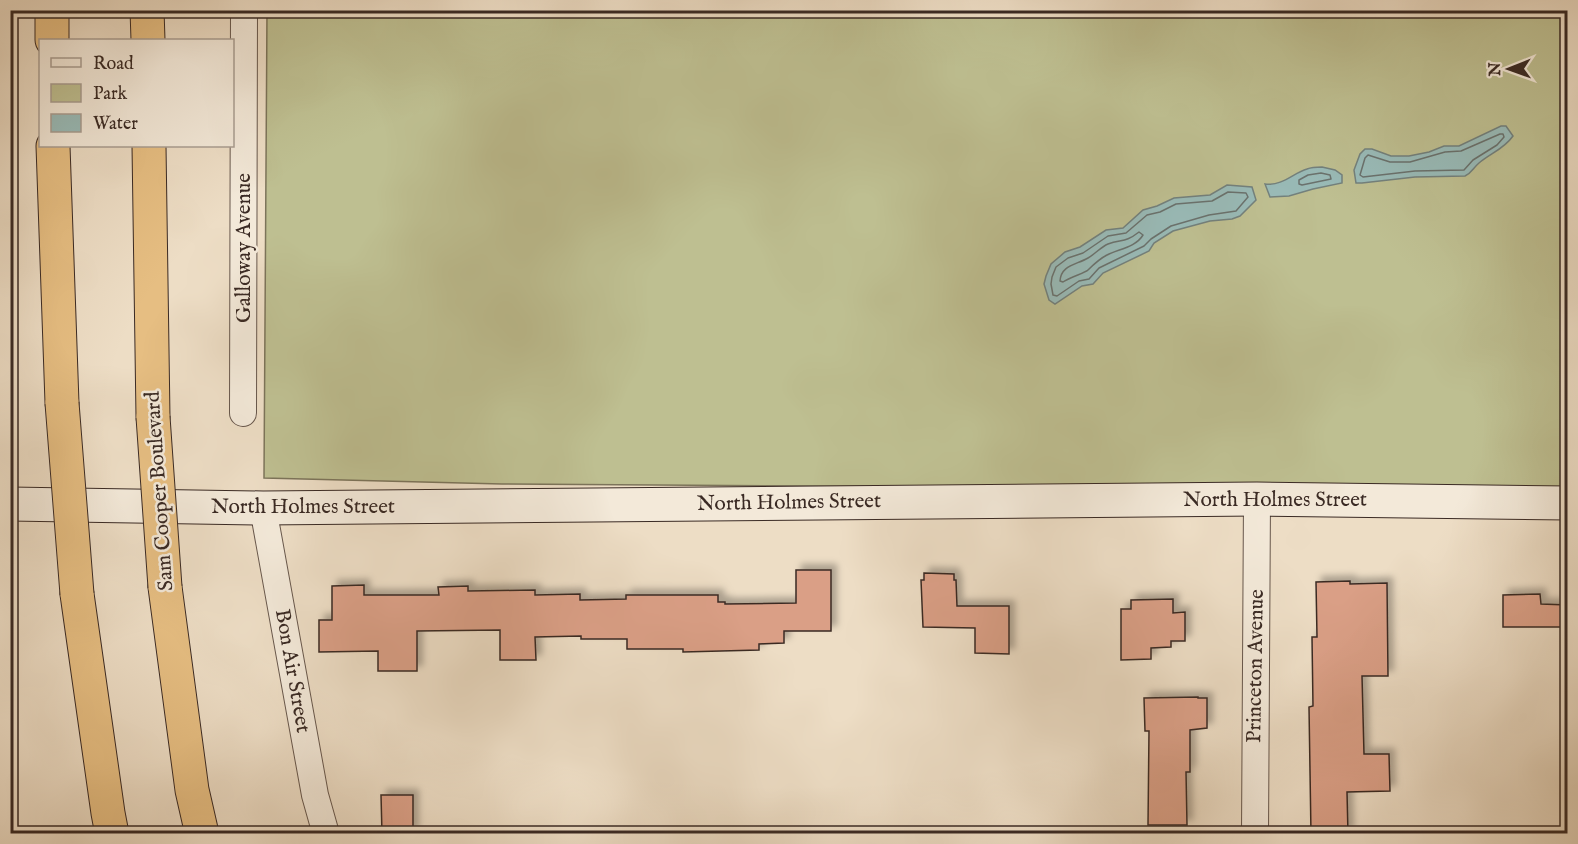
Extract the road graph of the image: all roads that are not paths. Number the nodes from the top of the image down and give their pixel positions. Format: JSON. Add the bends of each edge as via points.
{"nodes":[{"id":1,"x":52,"y":10,"type":"edge"},
{"id":2,"x":147,"y":10,"type":"edge"},
{"id":3,"x":244,"y":10,"type":"edge"},
{"id":4,"x":52,"y":39,"type":"edge"},
{"id":5,"x":148,"y":39,"type":"edge"},
{"id":6,"x":52,"y":147,"type":"edge"},
{"id":7,"x":149,"y":147,"type":"edge"},
{"id":8,"x":243,"y":413,"type":"dead end"},
{"id":9,"x":1257,"y":499,"type":"junction"},
{"id":10,"x":1568,"y":503,"type":"edge"},
{"id":11,"x":10,"y":504,"type":"edge"},
{"id":12,"x":263,"y":508,"type":"junction"},
{"id":13,"x":112,"y":834,"type":"edge"},
{"id":14,"x":202,"y":834,"type":"edge"},
{"id":15,"x":326,"y":834,"type":"edge"},
{"id":16,"x":1255,"y":834,"type":"edge"}],
"edges":[{"from":1,"to":4,"type":"highway"},
{"from":2,"to":5,"type":"highway"},
{"from":3,"to":8,"type":"street","name":"Galloway Avenue"},
{"from":6,"to":13,"type":"highway","bridge":true,"via":[[62,403],[77,594]]},
{"from":7,"to":14,"type":"highway","name":"Sam Cooper Boulevard","bridge":true,"via":[[153,417],[165,587],[192,790]]},
{"from":9,"to":10,"type":"main road","name":"North Holmes Street"},
{"from":9,"to":12,"type":"main road","name":"North Holmes Street"},
{"from":9,"to":16,"type":"street","name":"Princeton Avenue"},
{"from":11,"to":12,"type":"main road","name":"North Holmes Street"},
{"from":12,"to":15,"type":"street","name":"Bon Air Street","via":[[315,795]]}]}
